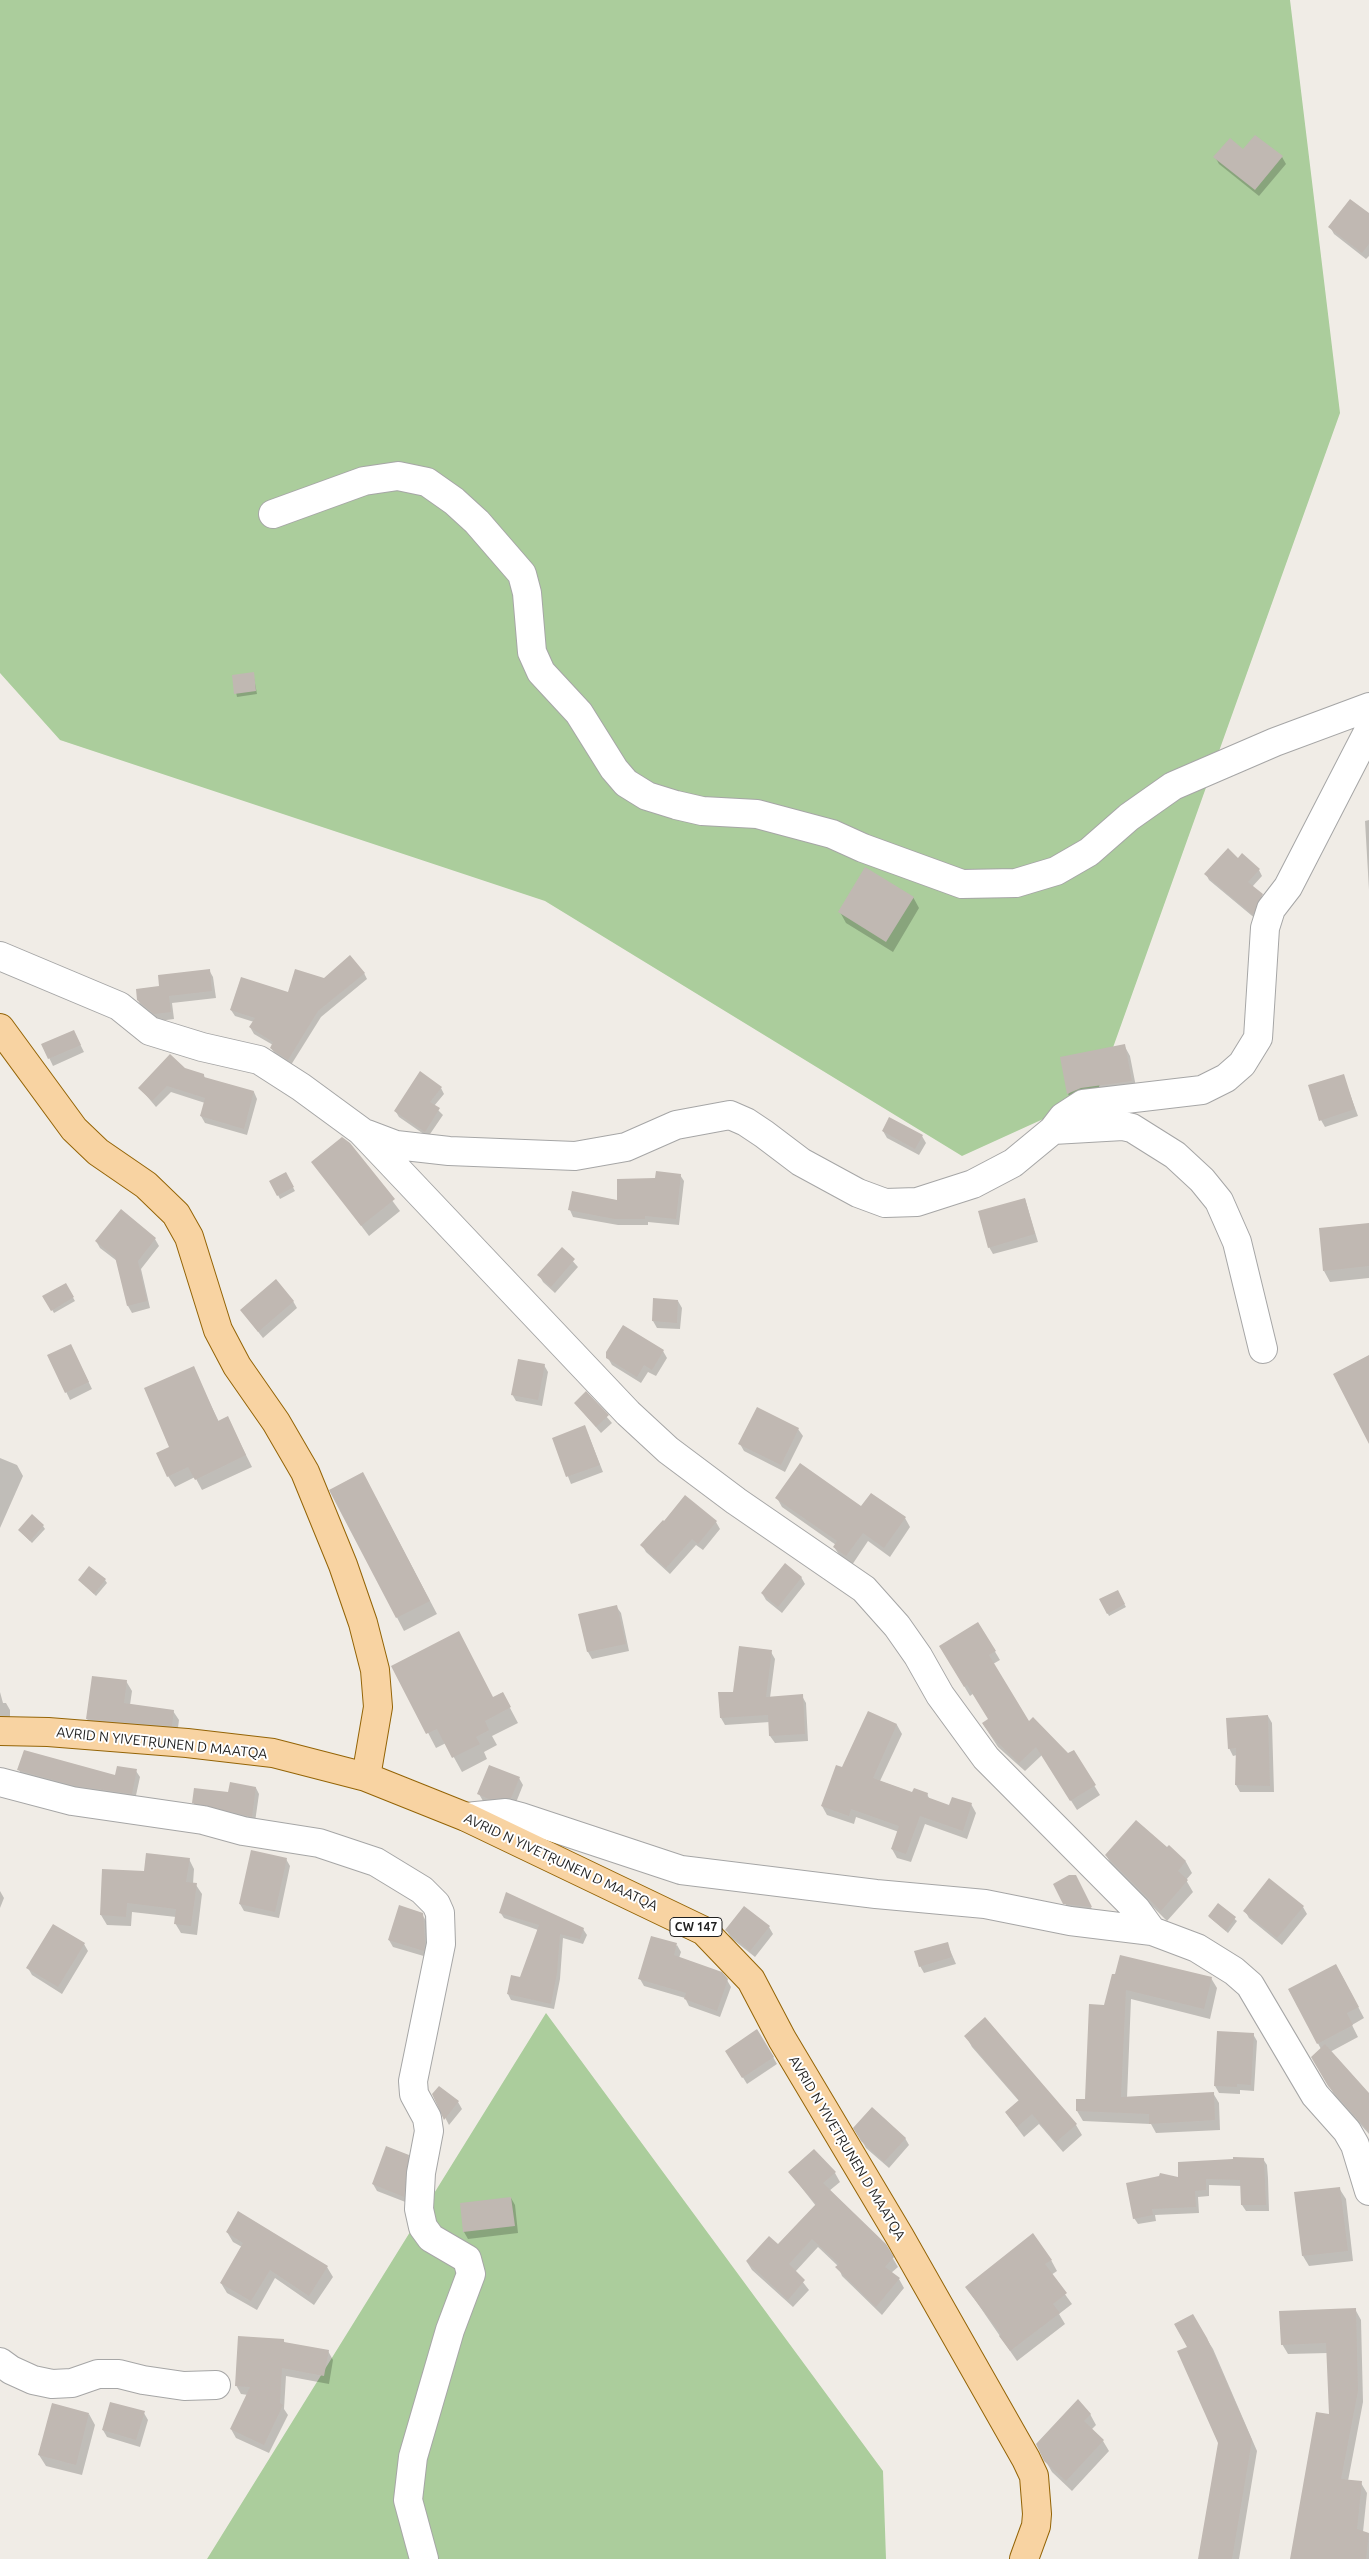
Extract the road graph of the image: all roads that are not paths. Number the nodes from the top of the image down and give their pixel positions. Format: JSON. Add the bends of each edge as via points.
{"nodes":[{"id":1,"x":273,"y":514,"type":"dead end"},
{"id":2,"x":1369,"y":707,"type":"edge"},
{"id":3,"x":1369,"y":730,"type":"edge"},
{"id":4,"x":0,"y":956,"type":"edge"},
{"id":5,"x":0,"y":1028,"type":"edge"},
{"id":6,"x":1053,"y":1130,"type":"junction"},
{"id":7,"x":361,"y":1131,"type":"junction"},
{"id":8,"x":1263,"y":1350,"type":"dead end"},
{"id":9,"x":0,"y":1731,"type":"edge"},
{"id":10,"x":366,"y":1776,"type":"junction"},
{"id":11,"x":0,"y":1782,"type":"edge"},
{"id":12,"x":466,"y":1817,"type":"junction"},
{"id":13,"x":1152,"y":1931,"type":"junction"},
{"id":14,"x":1369,"y":2191,"type":"edge"},
{"id":15,"x":0,"y":2362,"type":"edge"},
{"id":16,"x":216,"y":2385,"type":"dead end"},
{"id":17,"x":424,"y":2559,"type":"edge"},
{"id":18,"x":1024,"y":2559,"type":"edge"}],
"edges":[{"from":1,"to":2,"type":"street","via":[[364,481],[398,476],[427,482],[476,522],[522,574],[527,592],[532,652],[541,672],[579,713],[614,770],[626,782],[647,796],[676,805],[702,811],[757,814],[832,834],[962,884],[1016,883],[1056,871],[1089,852],[1172,786],[1275,742]]},
{"from":3,"to":6,"type":"street","via":[[1288,887],[1271,909],[1265,928],[1258,1038],[1242,1064],[1226,1078],[1202,1090],[1083,1104],[1063,1117]]},
{"from":4,"to":7,"type":"street","via":[[119,1006],[150,1031],[259,1060]]},
{"from":5,"to":10,"type":"main road","via":[[74,1129],[98,1152],[146,1185],[176,1214],[189,1237],[218,1330],[304,1472],[354,1598],[375,1670],[378,1707]]},
{"from":6,"to":7,"type":"street","via":[[1013,1163],[973,1184],[939,1197],[899,1204],[885,1203],[858,1193],[801,1162],[746,1122],[730,1115],[676,1125],[626,1147],[575,1156],[449,1151],[396,1145]]},
{"from":6,"to":8,"type":"street","via":[[1132,1128],[1176,1155],[1202,1180],[1219,1201],[1237,1242]]},
{"from":7,"to":13,"type":"street","via":[[628,1413],[668,1450],[864,1589],[898,1626],[940,1695],[986,1758],[1136,1909]]},
{"from":9,"to":10,"type":"main road","name":"AVRID N YIVETṚUNEN D MAATQA","number":"CW 147","via":[[187,1743],[273,1753]]},
{"from":10,"to":12,"type":"main road","name":"AVRID N YIVETṚUNEN D MAATQA","number":"CW 147"},
{"from":11,"to":17,"type":"street","via":[[72,1801],[203,1820],[243,1831],[320,1843],[376,1862],[422,1890],[436,1904],[440,1913],[441,1944],[413,2081],[414,2094],[427,2118],[429,2131],[419,2209],[423,2228],[431,2238],[467,2259],[471,2274],[450,2330],[413,2457],[408,2500]]},
{"from":12,"to":13,"type":"street","via":[[506,1813],[681,1870],[985,1904],[1070,1921]]},
{"from":12,"to":18,"type":"main road","name":"AVRID N YIVETṚUNEN D MAATQA","number":"CW 147","via":[[704,1931],[751,1980],[782,2039],[1026,2458],[1034,2476],[1037,2514]]},
{"from":13,"to":14,"type":"street","via":[[1197,1948],[1250,1985],[1315,2095],[1351,2138]]},
{"from":15,"to":16,"type":"street","via":[[33,2380],[52,2384],[72,2383],[98,2374],[119,2374],[184,2386]]}]}
